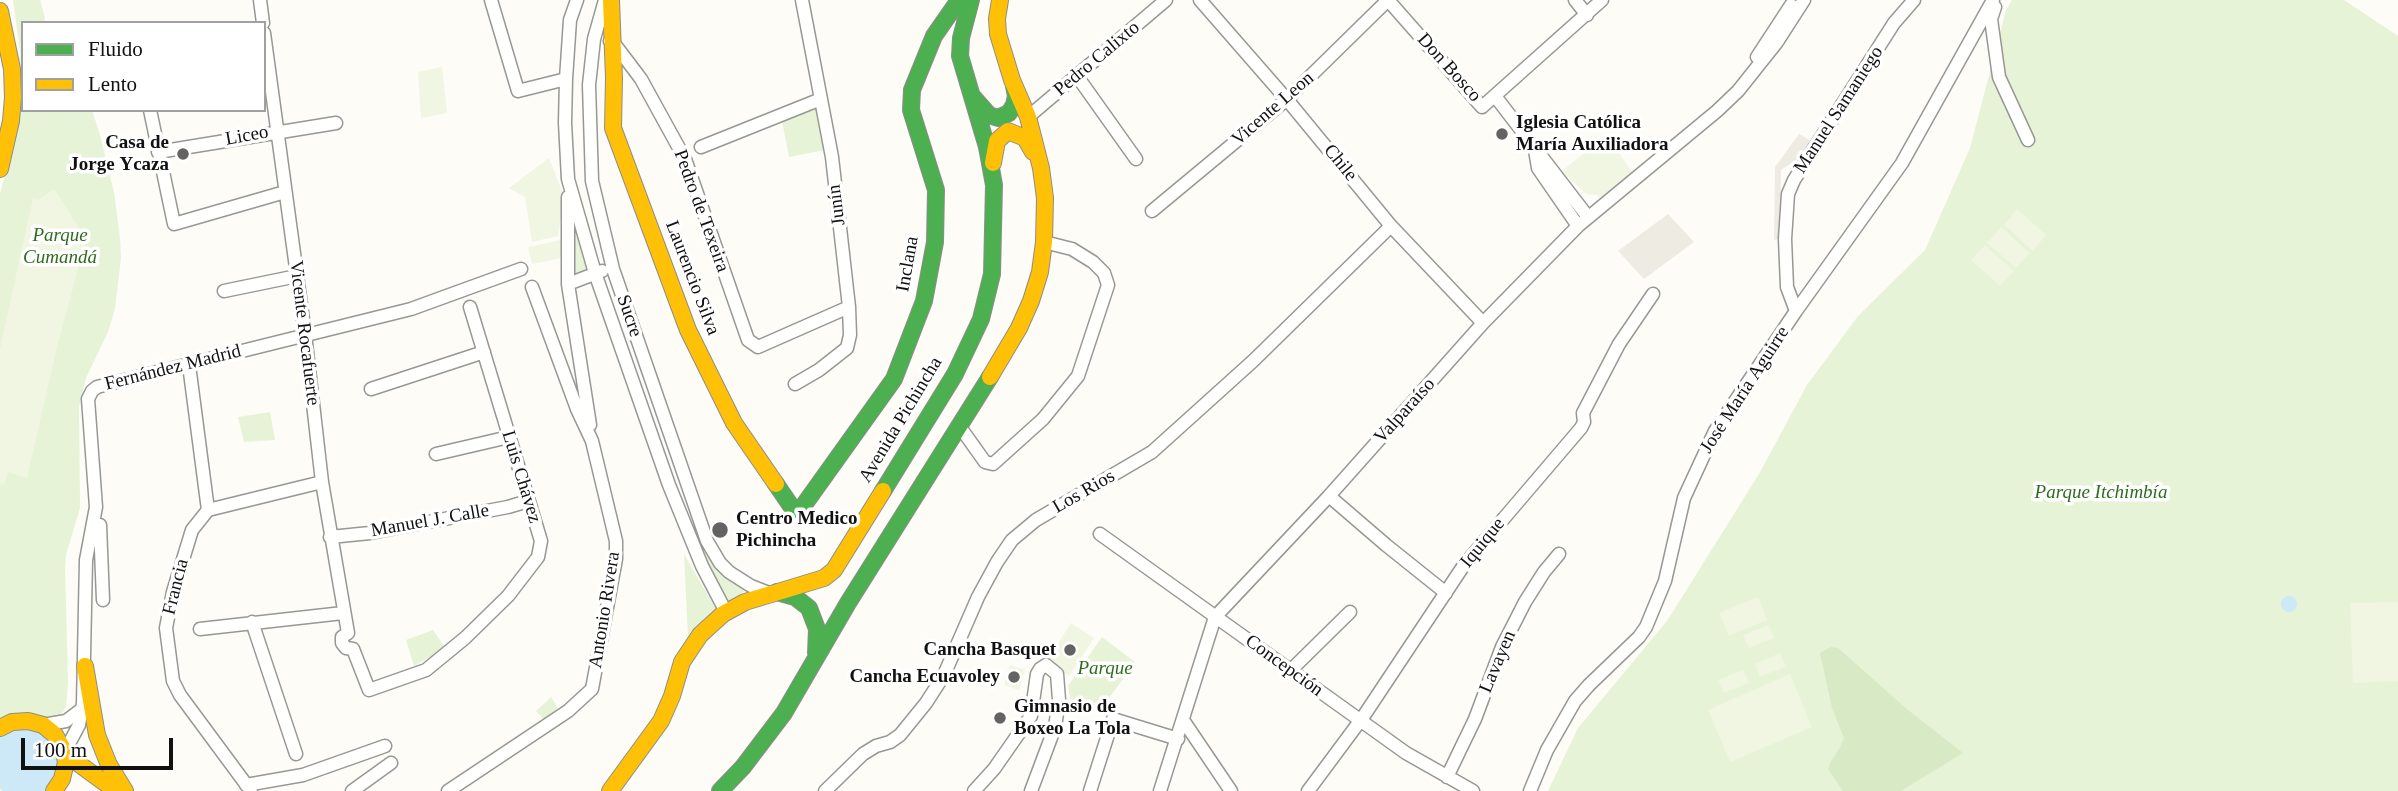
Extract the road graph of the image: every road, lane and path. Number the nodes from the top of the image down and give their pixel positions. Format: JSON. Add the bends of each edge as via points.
{"nodes":[{"id":1,"x":260,"y":0,"type":"edge"},
{"id":2,"x":491,"y":0,"type":"edge"},
{"id":3,"x":577,"y":0,"type":"edge"},
{"id":4,"x":605,"y":0,"type":"edge"},
{"id":5,"x":611,"y":0,"type":"edge"},
{"id":6,"x":802,"y":0,"type":"edge"},
{"id":7,"x":960,"y":0,"type":"edge"},
{"id":8,"x":971,"y":0,"type":"edge"},
{"id":9,"x":999,"y":0,"type":"edge"},
{"id":10,"x":1166,"y":0,"type":"edge"},
{"id":11,"x":1200,"y":0,"type":"edge"},
{"id":12,"x":1388,"y":0,"type":"edge"},
{"id":13,"x":1575,"y":0,"type":"edge"},
{"id":14,"x":1602,"y":0,"type":"edge"},
{"id":15,"x":1795,"y":0,"type":"edge"},
{"id":16,"x":1804,"y":0,"type":"edge"},
{"id":17,"x":1914,"y":0,"type":"edge"},
{"id":18,"x":1995,"y":0,"type":"edge"},
{"id":19,"x":0,"y":11,"type":"edge"},
{"id":20,"x":1587,"y":15,"type":"junction"},
{"id":21,"x":263,"y":21,"type":"edge"},
{"id":22,"x":594,"y":39,"type":"junction"},
{"id":23,"x":613,"y":42,"type":"junction"},
{"id":24,"x":266,"y":50,"type":"edge"},
{"id":25,"x":1077,"y":76,"type":"junction"},
{"id":26,"x":566,"y":79,"type":"junction"},
{"id":27,"x":1013,"y":80,"type":"junction"},
{"id":28,"x":1738,"y":91,"type":"junction"},
{"id":29,"x":970,"y":94,"type":"junction"},
{"id":30,"x":1494,"y":96,"type":"junction"},
{"id":31,"x":821,"y":99,"type":"junction"},
{"id":32,"x":1287,"y":99,"type":"junction"},
{"id":33,"x":149,"y":112,"type":"edge"},
{"id":34,"x":1028,"y":117,"type":"junction"},
{"id":35,"x":336,"y":123,"type":"dead end"},
{"id":36,"x":276,"y":131,"type":"junction"},
{"id":37,"x":2028,"y":141,"type":"dead end"},
{"id":38,"x":701,"y":147,"type":"dead end"},
{"id":39,"x":159,"y":152,"type":"junction"},
{"id":40,"x":1136,"y":159,"type":"dead end"},
{"id":41,"x":992,"y":167,"type":"junction"},
{"id":42,"x":1041,"y":168,"type":"junction"},
{"id":43,"x":0,"y":169,"type":"edge"},
{"id":44,"x":568,"y":179,"type":"junction"},
{"id":45,"x":285,"y":192,"type":"junction"},
{"id":46,"x":1152,"y":211,"type":"dead end"},
{"id":47,"x":1583,"y":222,"type":"junction"},
{"id":48,"x":1391,"y":226,"type":"junction"},
{"id":49,"x":1044,"y":242,"type":"junction"},
{"id":50,"x":521,"y":269,"type":"dead end"},
{"id":51,"x":613,"y":269,"type":"junction"},
{"id":52,"x":595,"y":272,"type":"junction"},
{"id":53,"x":298,"y":276,"type":"junction"},
{"id":54,"x":568,"y":284,"type":"junction"},
{"id":55,"x":532,"y":287,"type":"dead end"},
{"id":56,"x":224,"y":291,"type":"dead end"},
{"id":57,"x":1653,"y":295,"type":"dead end"},
{"id":58,"x":470,"y":307,"type":"dead end"},
{"id":59,"x":849,"y":307,"type":"junction"},
{"id":60,"x":1796,"y":311,"type":"junction"},
{"id":61,"x":1483,"y":323,"type":"junction"},
{"id":62,"x":305,"y":334,"type":"junction"},
{"id":63,"x":484,"y":352,"type":"junction"},
{"id":64,"x":189,"y":365,"type":"junction"},
{"id":65,"x":795,"y":384,"type":"dead end"},
{"id":66,"x":371,"y":389,"type":"dead end"},
{"id":67,"x":960,"y":427,"type":"junction"},
{"id":68,"x":509,"y":437,"type":"junction"},
{"id":69,"x":592,"y":441,"type":"junction"},
{"id":70,"x":436,"y":454,"type":"dead end"},
{"id":71,"x":322,"y":482,"type":"junction"},
{"id":72,"x":1329,"y":496,"type":"junction"},
{"id":73,"x":528,"y":501,"type":"junction"},
{"id":74,"x":96,"y":507,"type":"junction"},
{"id":75,"x":793,"y":509,"type":"joint"},
{"id":76,"x":208,"y":510,"type":"junction"},
{"id":77,"x":1100,"y":534,"type":"dead end"},
{"id":78,"x":330,"y":537,"type":"junction"},
{"id":79,"x":1559,"y":554,"type":"dead end"},
{"id":80,"x":773,"y":592,"type":"junction"},
{"id":81,"x":1446,"y":593,"type":"junction"},
{"id":82,"x":103,"y":600,"type":"dead end"},
{"id":83,"x":726,"y":612,"type":"junction"},
{"id":84,"x":1350,"y":612,"type":"dead end"},
{"id":85,"x":343,"y":613,"type":"junction"},
{"id":86,"x":1215,"y":617,"type":"junction"},
{"id":87,"x":252,"y":622,"type":"junction"},
{"id":88,"x":200,"y":629,"type":"dead end"},
{"id":89,"x":815,"y":657,"type":"junction"},
{"id":90,"x":85,"y":666,"type":"junction"},
{"id":91,"x":1290,"y":671,"type":"junction"},
{"id":92,"x":369,"y":690,"type":"joint"},
{"id":93,"x":82,"y":708,"type":"junction"},
{"id":94,"x":1183,"y":720,"type":"junction"},
{"id":95,"x":1361,"y":721,"type":"junction"},
{"id":96,"x":43,"y":725,"type":"junction"},
{"id":97,"x":0,"y":728,"type":"edge"},
{"id":98,"x":1178,"y":739,"type":"junction"},
{"id":99,"x":385,"y":746,"type":"dead end"},
{"id":100,"x":296,"y":754,"type":"dead end"},
{"id":101,"x":65,"y":755,"type":"junction"},
{"id":102,"x":391,"y":763,"type":"dead end"},
{"id":103,"x":1447,"y":777,"type":"junction"},
{"id":104,"x":249,"y":788,"type":"edge"},
{"id":105,"x":1033,"y":790,"type":"edge"},
{"id":106,"x":54,"y":791,"type":"edge"},
{"id":107,"x":116,"y":791,"type":"edge"},
{"id":108,"x":125,"y":791,"type":"edge"},
{"id":109,"x":352,"y":791,"type":"edge"},
{"id":110,"x":448,"y":791,"type":"edge"},
{"id":111,"x":610,"y":791,"type":"edge"},
{"id":112,"x":720,"y":791,"type":"edge"},
{"id":113,"x":825,"y":791,"type":"edge"},
{"id":114,"x":974,"y":791,"type":"edge"},
{"id":115,"x":1090,"y":791,"type":"edge"},
{"id":116,"x":1160,"y":791,"type":"edge"},
{"id":117,"x":1231,"y":791,"type":"edge"},
{"id":118,"x":1308,"y":791,"type":"edge"},
{"id":119,"x":1473,"y":791,"type":"edge"},
{"id":120,"x":1530,"y":791,"type":"edge"}],
"edges":[{"from":1,"to":21,"type":"street"},
{"from":2,"to":26,"type":"street","via":[[518,91]]},
{"from":3,"to":26,"type":"street","name":"Sucre","via":[[570,20]]},
{"from":4,"to":22,"type":"street","name":"Sucre"},
{"from":5,"to":23,"type":"main road","name":"Laurencio Silva"},
{"from":6,"to":31,"type":"street","name":"Junín"},
{"from":7,"to":75,"type":"main road","name":"Inclana","via":[[934,36],[912,90],[911,110],[936,190],[935,242],[923,301],[894,379],[801,509]]},
{"from":8,"to":29,"type":"main road","name":"Avenida Pichincha","via":[[959,47]]},
{"from":9,"to":27,"type":"main road","via":[[998,34]]},
{"from":10,"to":25,"type":"street","name":"Pedro Calixto"},
{"from":11,"to":32,"type":"street","name":"Chile"},
{"from":12,"to":30,"type":"street","name":"Don Bosco","via":[[1482,107]]},
{"from":12,"to":32,"type":"street","name":"Vicente Leon"},
{"from":13,"to":20,"type":"street"},
{"from":14,"to":20,"type":"street"},
{"from":15,"to":28,"type":"street","name":"Valparaíso"},
{"from":16,"to":28,"type":"street","name":"Valparaíso"},
{"from":17,"to":60,"type":"street","name":"Manuel Samaniego","via":[[1894,23],[1788,194],[1787,287]]},
{"from":18,"to":37,"type":"street","via":[[1991,19],[1999,77]]},
{"from":18,"to":60,"type":"street","name":"José María Aguirre","via":[[1902,163]]},
{"from":19,"to":43,"type":"main road","via":[[13,97]]},
{"from":20,"to":30,"type":"street"},
{"from":22,"to":23,"type":"street"},
{"from":22,"to":51,"type":"street","name":"Sucre","via":[[589,85],[592,181]]},
{"from":23,"to":59,"type":"street","name":"Pedro de Texeira","via":[[641,79],[685,159],[748,340],[758,347]]},
{"from":23,"to":75,"type":"main road","name":"Laurencio Silva","via":[[613,128],[688,330],[734,423]]},
{"from":24,"to":36,"type":"street","name":"Vicente Rocafuerte"},
{"from":25,"to":34,"type":"street","name":"Pedro Calixto"},
{"from":25,"to":40,"type":"street"},
{"from":26,"to":44,"type":"street","name":"Sucre"},
{"from":27,"to":29,"type":"main road","via":[[1014,105],[998,118],[982,109]]},
{"from":27,"to":34,"type":"main road"},
{"from":28,"to":47,"type":"street","name":"Valparaíso"},
{"from":29,"to":41,"type":"main road","name":"Avenida Pichincha"},
{"from":30,"to":47,"type":"street","name":"Don Bosco","via":[[1535,149],[1538,168]]},
{"from":31,"to":38,"type":"street"},
{"from":31,"to":59,"type":"street","name":"Junín"},
{"from":32,"to":46,"type":"street","name":"Vicente Leon"},
{"from":32,"to":48,"type":"street","name":"Chile"},
{"from":33,"to":39,"type":"street"},
{"from":34,"to":42,"type":"main road"},
{"from":35,"to":36,"type":"street","name":"Liceo"},
{"from":36,"to":39,"type":"street","name":"Liceo"},
{"from":36,"to":45,"type":"street","name":"Vicente Rocafuerte"},
{"from":39,"to":45,"type":"street","via":[[174,224]]},
{"from":41,"to":42,"type":"main road","via":[[997,141],[1008,131],[1025,138]]},
{"from":41,"to":80,"type":"main road","name":"Avenida Pichincha","via":[[992,274],[981,319],[955,374],[834,570],[824,578]]},
{"from":42,"to":49,"type":"main road"},
{"from":44,"to":52,"type":"street","name":"Sucre"},
{"from":44,"to":54,"type":"street","name":"Antonio Rivera"},
{"from":45,"to":53,"type":"street","name":"Vicente Rocafuerte"},
{"from":47,"to":61,"type":"street","name":"Valparaíso"},
{"from":48,"to":61,"type":"street","name":"Chile"},
{"from":48,"to":113,"type":"street","name":"Los Rios","via":[[1152,452],[1036,520],[1012,540],[984,585],[944,675],[926,703],[900,735],[863,754]]},
{"from":49,"to":67,"type":"main road","via":[[1040,272],[1019,328]]},
{"from":49,"to":67,"type":"street","via":[[1093,262],[1108,285],[1078,376],[1043,419],[993,464],[985,462]]},
{"from":50,"to":62,"type":"street","name":"Fernández Madrid","via":[[411,309]]},
{"from":51,"to":52,"type":"street"},
{"from":51,"to":80,"type":"street","name":"Sucre","via":[[706,540],[729,572],[751,586]]},
{"from":52,"to":54,"type":"street"},
{"from":52,"to":83,"type":"street","name":"Sucre","via":[[673,495]]},
{"from":53,"to":56,"type":"street"},
{"from":53,"to":62,"type":"street","name":"Vicente Rocafuerte"},
{"from":54,"to":69,"type":"street","name":"Antonio Rivera"},
{"from":55,"to":69,"type":"street","name":"Antonio Rivera"},
{"from":57,"to":81,"type":"street","name":"Iquique","via":[[1619,344],[1583,413],[1581,428],[1464,565]]},
{"from":58,"to":63,"type":"street","name":"Luis Chávez"},
{"from":59,"to":65,"type":"street","name":"Junín","via":[[846,348]]},
{"from":60,"to":120,"type":"street","name":"José María Aguirre","via":[[1698,464],[1684,498],[1665,581],[1646,627],[1575,701]]},
{"from":61,"to":72,"type":"street","name":"Valparaíso"},
{"from":62,"to":64,"type":"street","name":"Fernández Madrid"},
{"from":62,"to":71,"type":"street","name":"Vicente Rocafuerte"},
{"from":63,"to":66,"type":"street"},
{"from":63,"to":68,"type":"street","name":"Luis Chávez"},
{"from":64,"to":74,"type":"street","name":"Fernández Madrid","via":[[92,391],[88,399]]},
{"from":64,"to":76,"type":"street"},
{"from":67,"to":89,"type":"main road"},
{"from":68,"to":70,"type":"street"},
{"from":68,"to":73,"type":"street","name":"Luis Chávez"},
{"from":69,"to":110,"type":"street","name":"Antonio Rivera","via":[[616,541],[616,559],[592,689],[568,711]]},
{"from":71,"to":76,"type":"street"},
{"from":71,"to":78,"type":"street","name":"Vicente Rocafuerte"},
{"from":72,"to":81,"type":"street"},
{"from":72,"to":86,"type":"street","name":"Valparaíso"},
{"from":73,"to":78,"type":"street","name":"Manuel J. Calle"},
{"from":73,"to":92,"type":"street","name":"Luis Chávez","via":[[541,541],[538,557],[508,596],[426,670]]},
{"from":74,"to":82,"type":"street"},
{"from":74,"to":90,"type":"street","name":"Fernández Madrid","via":[[86,560]]},
{"from":76,"to":104,"type":"street","name":"Francia","via":[[192,530],[173,592],[166,628],[173,681]]},
{"from":77,"to":86,"type":"street","name":"Concepción"},
{"from":78,"to":85,"type":"street","name":"Vicente Rocafuerte"},
{"from":79,"to":103,"type":"street","name":"Lavayen","via":[[1519,613]]},
{"from":80,"to":83,"type":"main road","name":"Avenida Pichincha"},
{"from":80,"to":89,"type":"main road","via":[[795,597],[812,612],[817,629]]},
{"from":81,"to":95,"type":"street","name":"Iquique"},
{"from":83,"to":111,"type":"main road","name":"Avenida Pichincha","via":[[688,651],[661,721]]},
{"from":84,"to":91,"type":"street"},
{"from":85,"to":87,"type":"street"},
{"from":85,"to":92,"type":"street","name":"Vicente Rocafuerte","via":[[348,633],[342,643],[353,649]]},
{"from":86,"to":91,"type":"street","name":"Concepción"},
{"from":86,"to":94,"type":"street","name":"Valparaíso"},
{"from":87,"to":88,"type":"street"},
{"from":87,"to":100,"type":"street"},
{"from":89,"to":112,"type":"main road","via":[[784,713]]},
{"from":90,"to":93,"type":"street","name":"Fernández Madrid"},
{"from":90,"to":108,"type":"main road","via":[[97,735]]},
{"from":91,"to":95,"type":"street","name":"Concepción"},
{"from":93,"to":96,"type":"street","via":[[71,719]]},
{"from":93,"to":101,"type":"street","name":"Fernández Madrid"},
{"from":94,"to":98,"type":"street","name":"Valparaíso"},
{"from":94,"to":117,"type":"street"},
{"from":95,"to":103,"type":"street","name":"Concepción"},
{"from":95,"to":118,"type":"street","name":"Iquique"},
{"from":96,"to":97,"type":"main road","via":[[20,721]]},
{"from":96,"to":101,"type":"main road","via":[[55,735]]},
{"from":98,"to":115,"type":"street","via":[[1113,719]]},
{"from":98,"to":116,"type":"street","name":"Valparaíso"},
{"from":99,"to":104,"type":"street","via":[[303,775]]},
{"from":101,"to":106,"type":"main road","via":[[64,775]]},
{"from":101,"to":107,"type":"main road"},
{"from":102,"to":109,"type":"street"},
{"from":103,"to":119,"type":"street","name":"Concepción"},
{"from":105,"to":114,"type":"street","via":[[1055,727],[1059,700],[1057,674],[1046,665],[1037,674],[1031,716]]}]}
